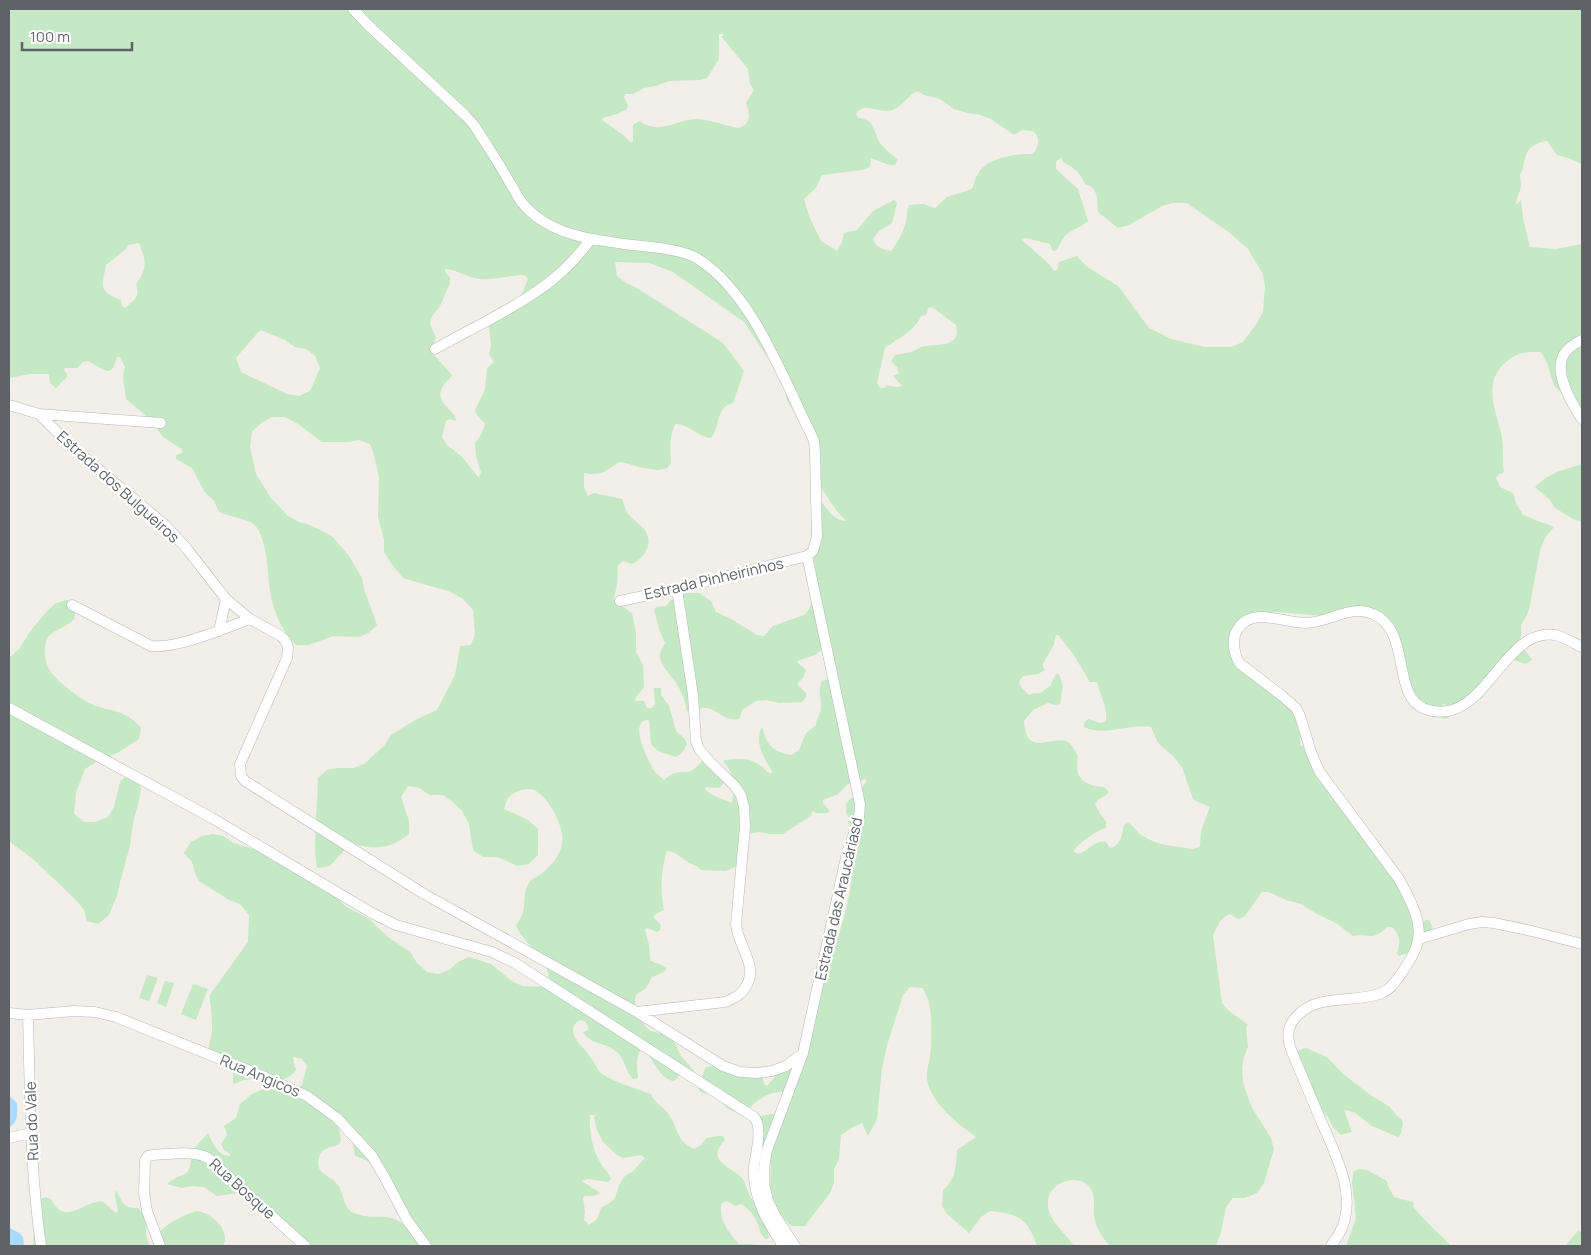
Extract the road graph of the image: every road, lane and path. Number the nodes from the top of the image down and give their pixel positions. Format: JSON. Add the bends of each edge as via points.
{"nodes":[{"id":1,"x":353,"y":9,"type":"edge"},
{"id":2,"x":591,"y":240,"type":"junction"},
{"id":3,"x":1582,"y":340,"type":"edge"},
{"id":4,"x":435,"y":349,"type":"dead end"},
{"id":5,"x":9,"y":404,"type":"edge"},
{"id":6,"x":39,"y":414,"type":"junction"},
{"id":7,"x":1582,"y":419,"type":"edge"},
{"id":8,"x":161,"y":423,"type":"dead end"},
{"id":9,"x":807,"y":556,"type":"junction"},
{"id":10,"x":678,"y":589,"type":"junction"},
{"id":11,"x":226,"y":599,"type":"junction"},
{"id":12,"x":620,"y":601,"type":"dead end"},
{"id":13,"x":72,"y":605,"type":"dead end"},
{"id":14,"x":250,"y":619,"type":"junction"},
{"id":15,"x":219,"y":631,"type":"junction"},
{"id":16,"x":1582,"y":647,"type":"edge"},
{"id":17,"x":9,"y":708,"type":"edge"},
{"id":18,"x":1419,"y":939,"type":"junction"},
{"id":19,"x":1582,"y":944,"type":"edge"},
{"id":20,"x":636,"y":1012,"type":"junction"},
{"id":21,"x":9,"y":1013,"type":"edge"},
{"id":22,"x":28,"y":1015,"type":"junction"},
{"id":23,"x":803,"y":1053,"type":"junction"},
{"id":24,"x":31,"y":1133,"type":"junction"},
{"id":25,"x":9,"y":1138,"type":"edge"},
{"id":26,"x":41,"y":1246,"type":"edge"},
{"id":27,"x":160,"y":1246,"type":"edge"},
{"id":28,"x":305,"y":1246,"type":"edge"},
{"id":29,"x":426,"y":1246,"type":"edge"},
{"id":30,"x":783,"y":1246,"type":"edge"},
{"id":31,"x":794,"y":1246,"type":"edge"},
{"id":32,"x":1330,"y":1246,"type":"edge"}],
"edges":[{"from":1,"to":2,"type":"street","via":[[474,125],[523,204],[555,228]]},
{"from":2,"to":4,"type":"street","via":[[552,280]]},
{"from":2,"to":9,"type":"street","via":[[674,250],[697,258],[722,277],[740,297],[765,340],[814,441],[817,537],[813,552]]},
{"from":3,"to":7,"type":"street","via":[[1564,354],[1560,363],[1568,394]]},
{"from":5,"to":6,"type":"street","name":"Estrada dos Bulgueiros"},
{"from":6,"to":8,"type":"street"},
{"from":6,"to":11,"type":"street","name":"Estrada dos Bulgueiros","via":[[72,447],[173,533]]},
{"from":9,"to":10,"type":"street","name":"Estrada Pinheirinhos"},
{"from":9,"to":23,"type":"street","name":"Estrada das Araucáriasd","via":[[860,811],[847,853]]},
{"from":10,"to":12,"type":"street","name":"Estrada Pinheirinhos"},
{"from":10,"to":20,"type":"street","via":[[696,741],[710,762],[735,786],[744,807],[736,924],[751,975],[742,992],[725,1002]]},
{"from":11,"to":14,"type":"street","name":"Estrada dos Bulgueiros"},
{"from":11,"to":15,"type":"street"},
{"from":13,"to":15,"type":"street","via":[[152,646],[161,647]]},
{"from":14,"to":15,"type":"street"},
{"from":14,"to":20,"type":"street","name":"Estrada dos Bulgueiros","via":[[281,636],[288,647],[287,658],[240,764],[244,781],[424,894]]},
{"from":16,"to":18,"type":"street","via":[[1554,635],[1527,641],[1466,703],[1436,712],[1423,709],[1414,702],[1408,692],[1398,646],[1384,621],[1375,614],[1352,611],[1305,623],[1260,617],[1248,620],[1235,633],[1234,644],[1240,663],[1296,708],[1319,771],[1409,898]]},
{"from":17,"to":30,"type":"street","via":[[212,818],[372,913],[396,925],[492,952],[515,963],[754,1116],[758,1129],[754,1184],[765,1217]]},
{"from":18,"to":19,"type":"street","via":[[1482,922]]},
{"from":18,"to":32,"type":"street","via":[[1397,981],[1384,992],[1311,1006],[1292,1022],[1288,1032],[1288,1042],[1338,1160],[1346,1187],[1344,1221]]},
{"from":20,"to":23,"type":"street","via":[[724,1066],[740,1072],[772,1071],[786,1066]]},
{"from":21,"to":22,"type":"street"},
{"from":22,"to":24,"type":"street","name":"Rua do Vale"},
{"from":22,"to":29,"type":"street","name":"Rua Angicos","via":[[74,1011],[116,1017],[307,1096],[337,1118],[372,1156],[407,1220]]},
{"from":23,"to":31,"type":"street","name":"Estrada das Araucáriasd","via":[[767,1150],[764,1168],[768,1201]]},
{"from":24,"to":25,"type":"street"},
{"from":24,"to":26,"type":"street","name":"Rua do Vale"},
{"from":27,"to":28,"type":"street","name":"Rua Bosque","via":[[144,1193],[145,1160],[153,1154],[203,1154]]}]}
